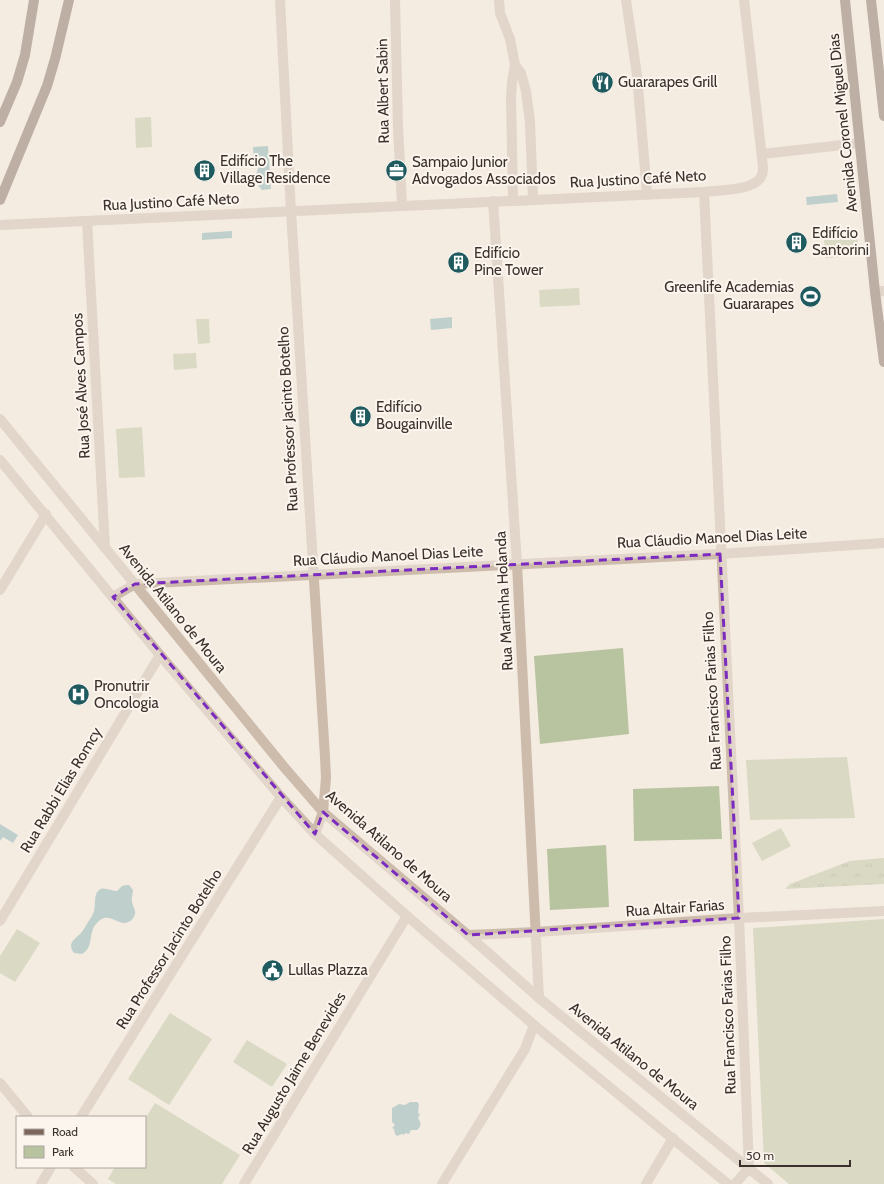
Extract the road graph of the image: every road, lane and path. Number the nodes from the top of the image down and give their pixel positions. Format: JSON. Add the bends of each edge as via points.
{"nodes":[{"id":1,"x":34,"y":0,"type":"edge"},
{"id":2,"x":62,"y":0,"type":"edge"},
{"id":3,"x":69,"y":0,"type":"edge"},
{"id":4,"x":280,"y":0,"type":"edge"},
{"id":5,"x":396,"y":0,"type":"edge"},
{"id":6,"x":499,"y":0,"type":"edge"},
{"id":7,"x":626,"y":0,"type":"edge"},
{"id":8,"x":744,"y":0,"type":"edge"},
{"id":9,"x":845,"y":0,"type":"edge"},
{"id":10,"x":871,"y":0,"type":"edge"},
{"id":11,"x":64,"y":19,"type":"junction"},
{"id":12,"x":515,"y":65,"type":"junction"},
{"id":13,"x":884,"y":116,"type":"edge"},
{"id":14,"x":0,"y":122,"type":"edge"},
{"id":15,"x":860,"y":143,"type":"junction"},
{"id":16,"x":762,"y":154,"type":"junction"},
{"id":17,"x":704,"y":192,"type":"junction"},
{"id":18,"x":647,"y":193,"type":"junction"},
{"id":19,"x":533,"y":199,"type":"junction"},
{"id":20,"x":0,"y":200,"type":"edge"},
{"id":21,"x":513,"y":200,"type":"junction"},
{"id":22,"x":493,"y":201,"type":"junction"},
{"id":23,"x":402,"y":205,"type":"junction"},
{"id":24,"x":291,"y":211,"type":"junction"},
{"id":25,"x":87,"y":221,"type":"junction"},
{"id":26,"x":0,"y":225,"type":"edge"},
{"id":27,"x":880,"y":292,"type":"edge"},
{"id":28,"x":884,"y":362,"type":"edge"},
{"id":29,"x":0,"y":419,"type":"edge"},
{"id":30,"x":0,"y":460,"type":"edge"},
{"id":31,"x":46,"y":514,"type":"junction"},
{"id":32,"x":884,"y":543,"type":"edge"},
{"id":33,"x":105,"y":548,"type":"junction"},
{"id":34,"x":720,"y":554,"type":"junction"},
{"id":35,"x":517,"y":564,"type":"junction"},
{"id":36,"x":313,"y":575,"type":"junction"},
{"id":37,"x":135,"y":584,"type":"junction"},
{"id":38,"x":0,"y":590,"type":"edge"},
{"id":39,"x":113,"y":597,"type":"junction"},
{"id":40,"x":160,"y":655,"type":"junction"},
{"id":41,"x":281,"y":797,"type":"junction"},
{"id":42,"x":323,"y":812,"type":"junction"},
{"id":43,"x":315,"y":834,"type":"junction"},
{"id":44,"x":884,"y":911,"type":"edge"},
{"id":45,"x":407,"y":916,"type":"junction"},
{"id":46,"x":739,"y":918,"type":"junction"},
{"id":47,"x":0,"y":921,"type":"edge"},
{"id":48,"x":536,"y":932,"type":"junction"},
{"id":49,"x":468,"y":935,"type":"junction"},
{"id":50,"x":539,"y":998,"type":"junction"},
{"id":51,"x":534,"y":1025,"type":"junction"},
{"id":52,"x":0,"y":1083,"type":"edge"},
{"id":53,"x":27,"y":1116,"type":"edge"},
{"id":54,"x":83,"y":1116,"type":"edge"},
{"id":55,"x":674,"y":1138,"type":"junction"},
{"id":56,"x":50,"y":1168,"type":"edge"},
{"id":57,"x":75,"y":1168,"type":"edge"},
{"id":58,"x":749,"y":1168,"type":"junction"},
{"id":59,"x":41,"y":1184,"type":"edge"},
{"id":60,"x":93,"y":1184,"type":"edge"},
{"id":61,"x":244,"y":1184,"type":"edge"},
{"id":62,"x":442,"y":1184,"type":"edge"},
{"id":63,"x":646,"y":1184,"type":"edge"},
{"id":64,"x":728,"y":1184,"type":"edge"},
{"id":65,"x":735,"y":1184,"type":"edge"},
{"id":66,"x":768,"y":1184,"type":"edge"}],
"edges":[{"from":1,"to":14,"type":"main road","via":[[25,55]]},
{"from":2,"to":11,"type":"main road"},
{"from":3,"to":11,"type":"main road"},
{"from":4,"to":24,"type":"street","name":"Rua Professor Jacinto Botelho"},
{"from":5,"to":23,"type":"street","name":"Rua Albert Sabin"},
{"from":6,"to":12,"type":"street"},
{"from":7,"to":18,"type":"street","via":[[637,75]]},
{"from":8,"to":16,"type":"street"},
{"from":9,"to":15,"type":"main road","name":"Avenida Coronel Miguel Dias"},
{"from":10,"to":13,"type":"main road"},
{"from":11,"to":20,"type":"main road","via":[[47,86]]},
{"from":12,"to":19,"type":"street","via":[[521,73],[526,91]]},
{"from":12,"to":21,"type":"street","via":[[511,97]]},
{"from":15,"to":16,"type":"street"},
{"from":15,"to":27,"type":"main road","name":"Avenida Coronel Miguel Dias"},
{"from":16,"to":17,"type":"street","name":"Rua Justino Café Neto","via":[[762,176],[756,182],[731,190]]},
{"from":17,"to":18,"type":"street","name":"Rua Justino Café Neto"},
{"from":17,"to":34,"type":"street","name":"Rua Francisco Farias Filho"},
{"from":18,"to":19,"type":"street","name":"Rua Justino Café Neto"},
{"from":19,"to":21,"type":"street","name":"Rua Justino Café Neto"},
{"from":21,"to":22,"type":"street","name":"Rua Justino Café Neto"},
{"from":22,"to":23,"type":"street","name":"Rua Justino Café Neto"},
{"from":22,"to":35,"type":"street","name":"Rua Martinha Holanda"},
{"from":23,"to":24,"type":"street","name":"Rua Justino Café Neto"},
{"from":24,"to":25,"type":"street","name":"Rua Justino Café Neto"},
{"from":24,"to":36,"type":"street","name":"Rua Professor Jacinto Botelho"},
{"from":25,"to":26,"type":"street","name":"Rua Justino Café Neto"},
{"from":25,"to":33,"type":"street","name":"Rua José Alves Campos"},
{"from":27,"to":28,"type":"main road","name":"Avenida Coronel Miguel Dias"},
{"from":29,"to":33,"type":"street","name":"Avenida Atilano de Moura"},
{"from":30,"to":31,"type":"street"},
{"from":31,"to":38,"type":"street"},
{"from":31,"to":39,"type":"street"},
{"from":32,"to":34,"type":"street","name":"Rua Cláudio Manoel Dias Leite"},
{"from":33,"to":37,"type":"street","name":"Avenida Atilano de Moura"},
{"from":34,"to":35,"type":"street","name":"Rua Cláudio Manoel Dias Leite"},
{"from":34,"to":46,"type":"street","name":"Rua Francisco Farias Filho"},
{"from":35,"to":36,"type":"street","name":"Rua Cláudio Manoel Dias Leite"},
{"from":35,"to":48,"type":"street","name":"Rua Martinha Holanda"},
{"from":36,"to":37,"type":"street","name":"Rua Cláudio Manoel Dias Leite"},
{"from":36,"to":42,"type":"street","name":"Rua Professor Jacinto Botelho","via":[[326,778]]},
{"from":37,"to":39,"type":"street","name":"Rua Cláudio Manoel Dias Leite"},
{"from":37,"to":42,"type":"street","name":"Avenida Atilano de Moura"},
{"from":39,"to":40,"type":"street"},
{"from":40,"to":41,"type":"street"},
{"from":40,"to":47,"type":"street","name":"Rua Rabbi Elias Romcy"},
{"from":41,"to":43,"type":"street"},
{"from":41,"to":54,"type":"street","name":"Rua Professor Jacinto Botelho"},
{"from":42,"to":43,"type":"street","name":"Rua Professor Jacinto Botelho"},
{"from":42,"to":49,"type":"street","name":"Avenida Atilano de Moura"},
{"from":43,"to":45,"type":"street"},
{"from":44,"to":46,"type":"street","name":"Rua Altair Farias"},
{"from":45,"to":51,"type":"street"},
{"from":45,"to":61,"type":"street","name":"Rua Augusto Jaime Benevides"},
{"from":46,"to":48,"type":"street","name":"Rua Altair Farias"},
{"from":46,"to":58,"type":"street","name":"Rua Francisco Farias Filho"},
{"from":48,"to":49,"type":"street","name":"Rua Altair Farias"},
{"from":48,"to":50,"type":"street","name":"Rua Martinha Holanda"},
{"from":49,"to":50,"type":"street","name":"Avenida Atilano de Moura"},
{"from":50,"to":58,"type":"street","name":"Avenida Atilano de Moura"},
{"from":51,"to":55,"type":"street"},
{"from":51,"to":62,"type":"street","via":[[525,1048]]},
{"from":52,"to":53,"type":"street"},
{"from":55,"to":63,"type":"street"},
{"from":55,"to":64,"type":"street"},
{"from":56,"to":59,"type":"street"},
{"from":57,"to":60,"type":"street"},
{"from":58,"to":65,"type":"street"},
{"from":58,"to":66,"type":"street","name":"Avenida Atilano de Moura"}]}
